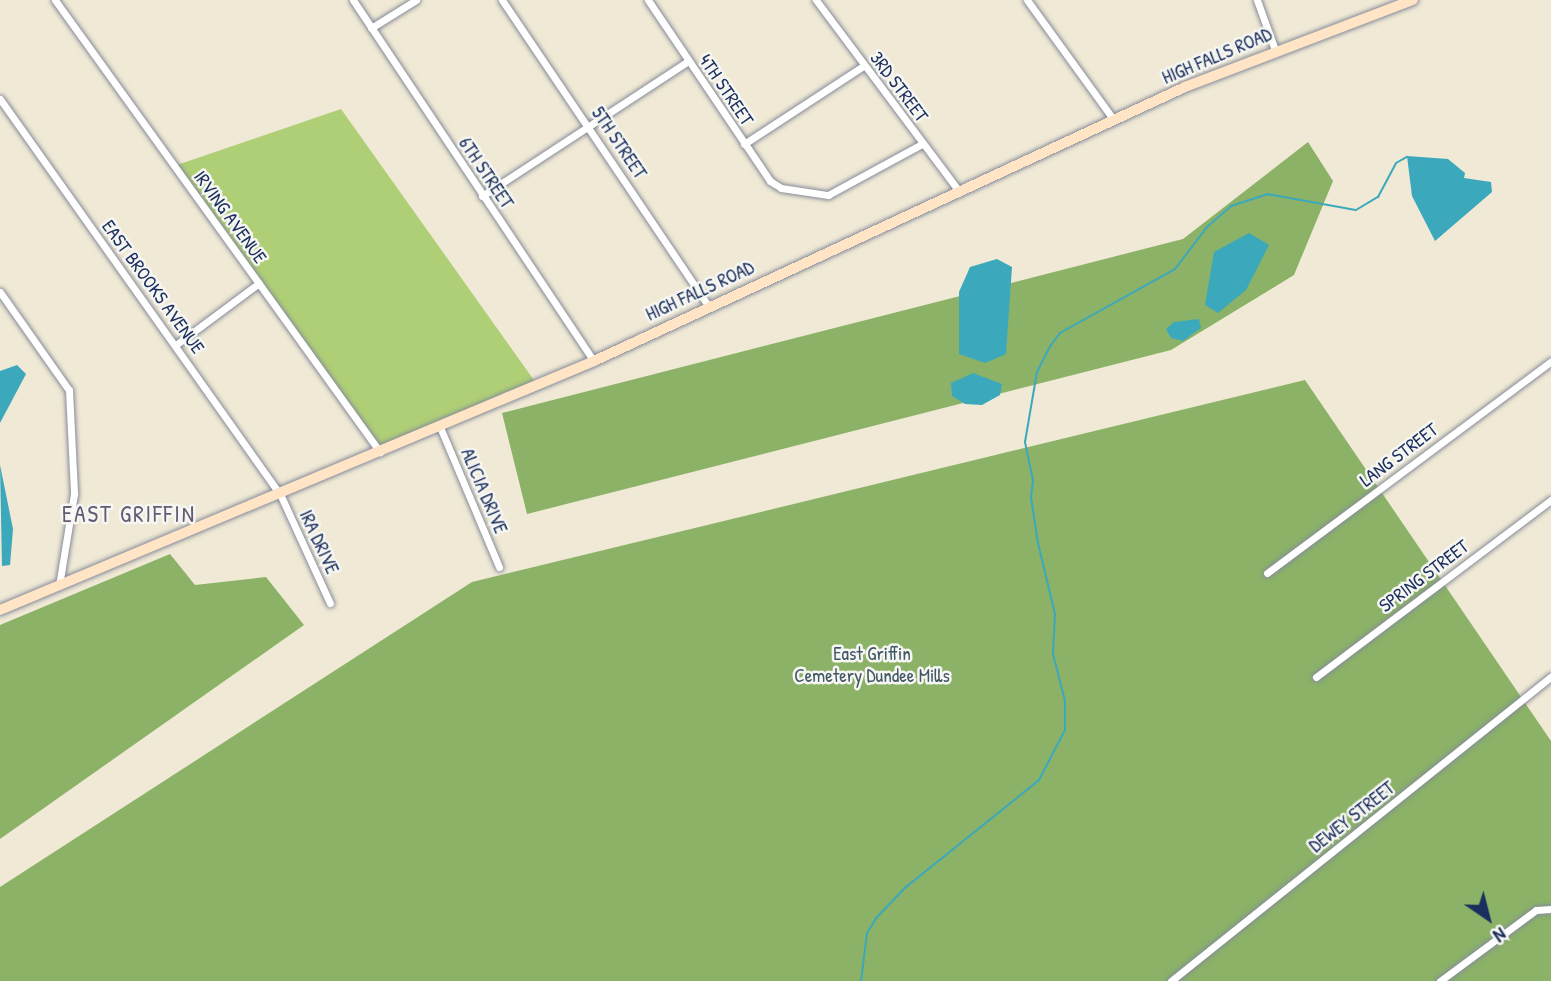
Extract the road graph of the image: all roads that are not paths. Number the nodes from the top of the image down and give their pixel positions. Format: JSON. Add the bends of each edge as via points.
{"nodes":[{"id":1,"x":55,"y":0,"type":"edge"},
{"id":2,"x":353,"y":0,"type":"edge"},
{"id":3,"x":416,"y":0,"type":"edge"},
{"id":4,"x":502,"y":0,"type":"edge"},
{"id":5,"x":648,"y":0,"type":"edge"},
{"id":6,"x":816,"y":0,"type":"edge"},
{"id":7,"x":1027,"y":0,"type":"edge"},
{"id":8,"x":1257,"y":0,"type":"edge"},
{"id":9,"x":1413,"y":0,"type":"edge"},
{"id":10,"x":371,"y":28,"type":"junction"},
{"id":11,"x":1275,"y":50,"type":"junction"},
{"id":12,"x":688,"y":61,"type":"junction"},
{"id":13,"x":863,"y":66,"type":"junction"},
{"id":14,"x":0,"y":100,"type":"edge"},
{"id":15,"x":1114,"y":120,"type":"junction"},
{"id":16,"x":590,"y":127,"type":"junction"},
{"id":17,"x":744,"y":144,"type":"junction"},
{"id":18,"x":922,"y":144,"type":"junction"},
{"id":19,"x":959,"y":191,"type":"junction"},
{"id":20,"x":482,"y":196,"type":"junction"},
{"id":21,"x":259,"y":283,"type":"junction"},
{"id":22,"x":0,"y":292,"type":"edge"},
{"id":23,"x":708,"y":305,"type":"junction"},
{"id":24,"x":177,"y":344,"type":"junction"},
{"id":25,"x":594,"y":361,"type":"junction"},
{"id":26,"x":1551,"y":361,"type":"edge"},
{"id":27,"x":440,"y":427,"type":"junction"},
{"id":28,"x":380,"y":453,"type":"junction"},
{"id":29,"x":280,"y":494,"type":"junction"},
{"id":30,"x":1551,"y":500,"type":"edge"},
{"id":31,"x":499,"y":567,"type":"dead end"},
{"id":32,"x":1267,"y":573,"type":"dead end"},
{"id":33,"x":59,"y":586,"type":"junction"},
{"id":34,"x":330,"y":603,"type":"dead end"},
{"id":35,"x":0,"y":610,"type":"edge"},
{"id":36,"x":1316,"y":677,"type":"dead end"},
{"id":37,"x":1551,"y":677,"type":"edge"},
{"id":38,"x":1551,"y":909,"type":"edge"},
{"id":39,"x":1171,"y":981,"type":"edge"},
{"id":40,"x":1440,"y":981,"type":"edge"}],
"edges":[{"from":1,"to":21,"type":"street","name":"IRVING AVENUE"},
{"from":2,"to":10,"type":"street","name":"6TH STREET"},
{"from":3,"to":10,"type":"street"},
{"from":4,"to":16,"type":"street","name":"5TH STREET"},
{"from":5,"to":12,"type":"street","name":"4TH STREET"},
{"from":6,"to":13,"type":"street","name":"3RD STREET"},
{"from":7,"to":15,"type":"street"},
{"from":8,"to":11,"type":"street"},
{"from":9,"to":11,"type":"street","name":"HIGH FALLS ROAD"},
{"from":10,"to":20,"type":"street","name":"6TH STREET"},
{"from":11,"to":15,"type":"street","name":"HIGH FALLS ROAD"},
{"from":12,"to":16,"type":"street"},
{"from":12,"to":17,"type":"street","name":"4TH STREET"},
{"from":13,"to":17,"type":"street"},
{"from":13,"to":18,"type":"street","name":"3RD STREET"},
{"from":14,"to":24,"type":"street","name":"EAST BROOKS AVENUE"},
{"from":15,"to":19,"type":"street","name":"HIGH FALLS ROAD"},
{"from":16,"to":20,"type":"street"},
{"from":16,"to":23,"type":"street","name":"5TH STREET"},
{"from":17,"to":18,"type":"street","name":"4TH STREET","via":[[770,181],[787,190],[828,195]]},
{"from":18,"to":19,"type":"street","name":"3RD STREET"},
{"from":19,"to":23,"type":"street","name":"HIGH FALLS ROAD"},
{"from":20,"to":25,"type":"street","name":"6TH STREET"},
{"from":21,"to":24,"type":"street"},
{"from":21,"to":28,"type":"street","name":"IRVING AVENUE"},
{"from":22,"to":33,"type":"street","via":[[69,390],[74,494]]},
{"from":23,"to":25,"type":"street","name":"HIGH FALLS ROAD"},
{"from":24,"to":29,"type":"street","name":"EAST BROOKS AVENUE"},
{"from":25,"to":27,"type":"street","name":"HIGH FALLS ROAD"},
{"from":26,"to":32,"type":"street","name":"LANG STREET"},
{"from":27,"to":28,"type":"street","name":"HIGH FALLS ROAD"},
{"from":27,"to":31,"type":"street","name":"ALICIA DRIVE"},
{"from":28,"to":29,"type":"street","name":"HIGH FALLS ROAD"},
{"from":29,"to":33,"type":"street","name":"HIGH FALLS ROAD"},
{"from":29,"to":34,"type":"street","name":"IRA DRIVE"},
{"from":30,"to":36,"type":"street","name":"SPRING STREET"},
{"from":33,"to":35,"type":"street","name":"HIGH FALLS ROAD"},
{"from":37,"to":39,"type":"street","name":"DEWEY STREET"},
{"from":38,"to":40,"type":"street","via":[[1536,910]]}]}
